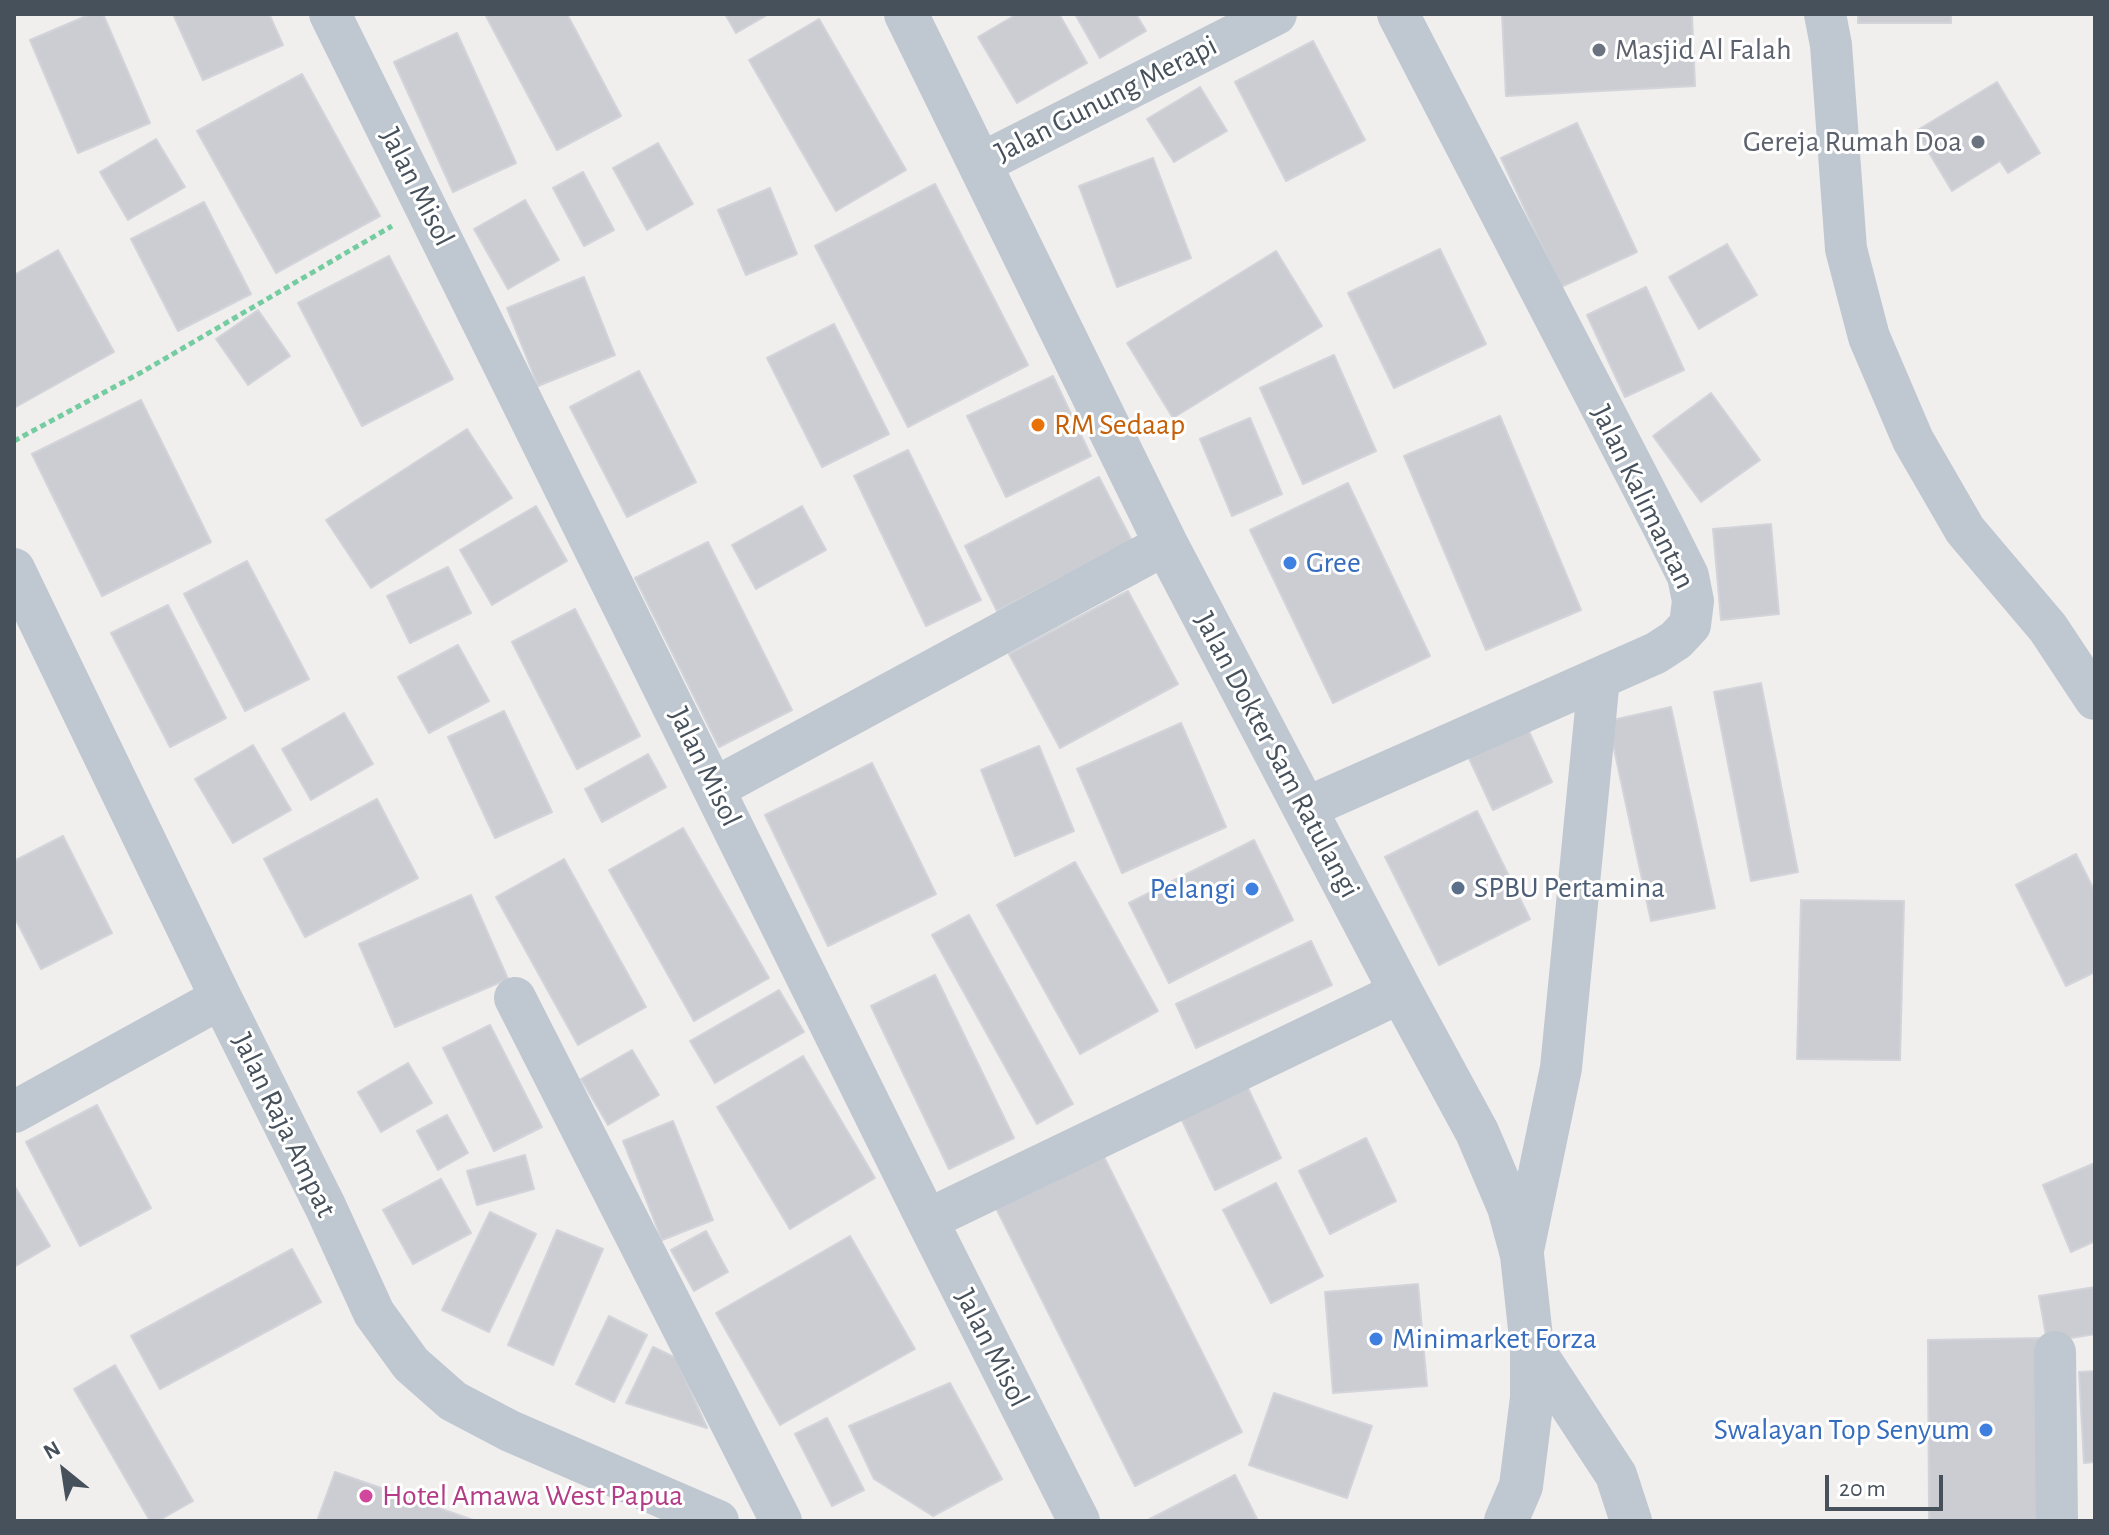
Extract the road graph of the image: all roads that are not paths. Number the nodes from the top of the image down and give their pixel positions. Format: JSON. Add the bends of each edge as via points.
{"nodes":[{"id":1,"x":330,"y":14,"type":"edge"},
{"id":2,"x":906,"y":14,"type":"edge"},
{"id":3,"x":1276,"y":14,"type":"edge"},
{"id":4,"x":1398,"y":14,"type":"edge"},
{"id":5,"x":1825,"y":14,"type":"edge"},
{"id":6,"x":980,"y":164,"type":"junction"},
{"id":7,"x":1166,"y":544,"type":"junction"},
{"id":8,"x":14,"y":569,"type":"edge"},
{"id":9,"x":1599,"y":678,"type":"junction"},
{"id":10,"x":2095,"y":699,"type":"edge"},
{"id":11,"x":715,"y":788,"type":"junction"},
{"id":12,"x":1306,"y":808,"type":"junction"},
{"id":13,"x":1401,"y":992,"type":"junction"},
{"id":14,"x":221,"y":998,"type":"junction"},
{"id":15,"x":515,"y":998,"type":"dead end"},
{"id":16,"x":14,"y":1112,"type":"edge"},
{"id":17,"x":927,"y":1220,"type":"junction"},
{"id":18,"x":1522,"y":1255,"type":"junction"},
{"id":19,"x":1532,"y":1347,"type":"junction"},
{"id":20,"x":2055,"y":1352,"type":"dead end"},
{"id":21,"x":718,"y":1521,"type":"edge"},
{"id":22,"x":781,"y":1521,"type":"edge"},
{"id":23,"x":1079,"y":1521,"type":"edge"},
{"id":24,"x":1506,"y":1521,"type":"edge"},
{"id":25,"x":1631,"y":1521,"type":"edge"},
{"id":26,"x":2057,"y":1521,"type":"edge"}],
"edges":[{"from":1,"to":11,"type":"street","name":"Jalan Misol"},
{"from":2,"to":6,"type":"street","name":"Jalan Dokter Sam Ratulangi"},
{"from":3,"to":6,"type":"street","name":"Jalan Gunung Merapi"},
{"from":4,"to":9,"type":"street","name":"Jalan Kalimantan","via":[[1688,576],[1690,625],[1656,653]]},
{"from":5,"to":10,"type":"street","via":[[1846,249],[1869,337],[1913,440],[1965,530],[2048,628]]},
{"from":6,"to":7,"type":"street","name":"Jalan Dokter Sam Ratulangi"},
{"from":7,"to":11,"type":"street"},
{"from":7,"to":12,"type":"street","name":"Jalan Dokter Sam Ratulangi"},
{"from":8,"to":14,"type":"street","name":"Jalan Raja Ampat"},
{"from":9,"to":12,"type":"street"},
{"from":9,"to":18,"type":"street","via":[[1561,1068]]},
{"from":11,"to":17,"type":"street","name":"Jalan Misol"},
{"from":12,"to":13,"type":"street","name":"Jalan Dokter Sam Ratulangi"},
{"from":13,"to":17,"type":"street"},
{"from":13,"to":18,"type":"street","name":"Jalan Dokter Sam Ratulangi","via":[[1477,1132],[1509,1207]]},
{"from":14,"to":16,"type":"street"},
{"from":14,"to":21,"type":"street","name":"Jalan Raja Ampat","via":[[374,1313],[411,1364],[453,1401],[510,1431]]},
{"from":15,"to":22,"type":"street"},
{"from":17,"to":23,"type":"street","name":"Jalan Misol"},
{"from":18,"to":19,"type":"street","name":"Jalan Dokter Sam Ratulangi"},
{"from":19,"to":24,"type":"street","name":"Jalan Dokter Sam Ratulangi","via":[[1532,1398],[1521,1486]]},
{"from":19,"to":25,"type":"street","via":[[1616,1475]]},
{"from":20,"to":26,"type":"street"}]}
